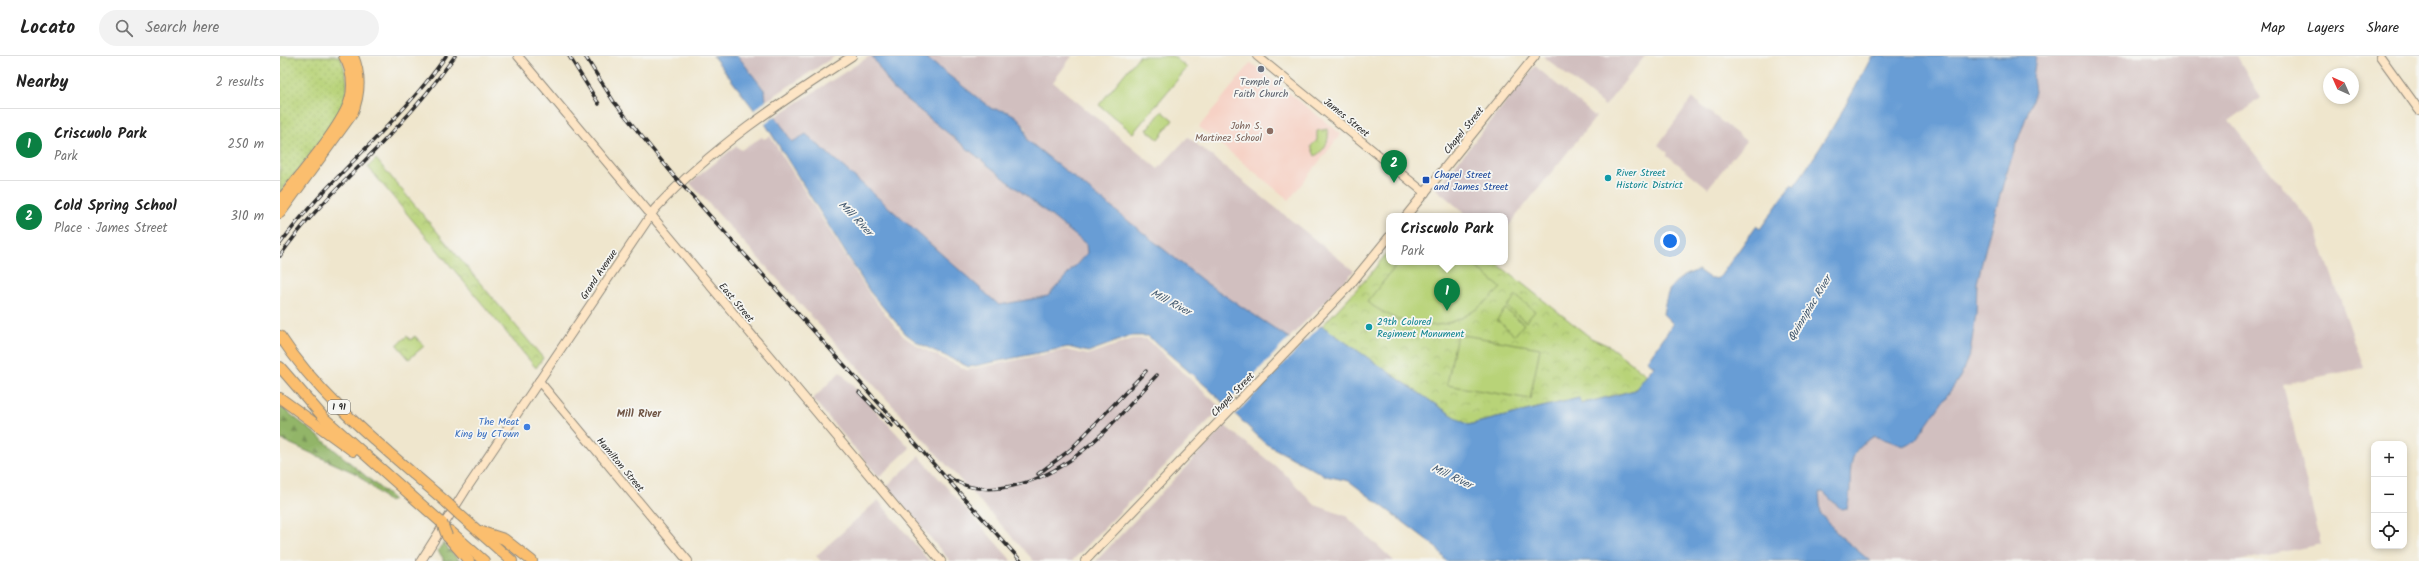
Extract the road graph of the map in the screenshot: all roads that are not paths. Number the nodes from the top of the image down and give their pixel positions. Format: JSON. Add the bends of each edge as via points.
{"nodes":[{"id":1,"x":344,"y":56,"type":"edge"},
{"id":2,"x":353,"y":56,"type":"edge"},
{"id":3,"x":518,"y":56,"type":"edge"},
{"id":4,"x":852,"y":56,"type":"edge"},
{"id":5,"x":1257,"y":56,"type":"edge"},
{"id":6,"x":1535,"y":56,"type":"edge"},
{"id":7,"x":2380,"y":56,"type":"edge"},
{"id":8,"x":2419,"y":110,"type":"edge"},
{"id":9,"x":1425,"y":193,"type":"junction"},
{"id":10,"x":280,"y":201,"type":"edge"},
{"id":11,"x":280,"y":213,"type":"edge"},
{"id":12,"x":1408,"y":213,"type":"edge"},
{"id":13,"x":651,"y":214,"type":"junction"},
{"id":14,"x":1386,"y":242,"type":"edge"},
{"id":15,"x":280,"y":336,"type":"edge"},
{"id":16,"x":280,"y":367,"type":"edge"},
{"id":17,"x":539,"y":381,"type":"junction"},
{"id":18,"x":280,"y":398,"type":"edge"},
{"id":19,"x":364,"y":455,"type":"junction"},
{"id":20,"x":477,"y":530,"type":"junction"},
{"id":21,"x":449,"y":534,"type":"junction"},
{"id":22,"x":421,"y":561,"type":"edge"},
{"id":23,"x":469,"y":561,"type":"edge"},
{"id":24,"x":484,"y":561,"type":"edge"},
{"id":25,"x":512,"y":561,"type":"edge"},
{"id":26,"x":532,"y":561,"type":"edge"},
{"id":27,"x":688,"y":561,"type":"edge"},
{"id":28,"x":940,"y":561,"type":"edge"},
{"id":29,"x":1085,"y":561,"type":"edge"}],
"edges":[{"from":1,"to":10,"type":"highway","via":[[352,81],[348,106]]},
{"from":2,"to":11,"type":"highway","via":[[359,88],[352,114]]},
{"from":3,"to":13,"type":"main road","name":"East Street"},
{"from":4,"to":13,"type":"main road","name":"Grand Avenue","via":[[758,118],[691,171]]},
{"from":5,"to":9,"type":"main road","name":"James Street"},
{"from":6,"to":9,"type":"main road","name":"Chapel Street"},
{"from":7,"to":8,"type":"main road"},
{"from":9,"to":12,"type":"main road","name":"Chapel Street"},
{"from":13,"to":17,"type":"main road","name":"Grand Avenue"},
{"from":13,"to":28,"type":"main road","name":"East Street"},
{"from":14,"to":29,"type":"main road","name":"Chapel Street","via":[[1349,286]]},
{"from":15,"to":20,"type":"highway","number":"I 91","bridge":true,"via":[[307,373],[334,403]]},
{"from":16,"to":19,"type":"highway","number":"I 91","via":[[316,409]]},
{"from":17,"to":22,"type":"main road","name":"Grand Avenue","via":[[465,490]]},
{"from":17,"to":27,"type":"main road","name":"Hamilton Street"},
{"from":18,"to":19,"type":"highway","via":[[346,447]]},
{"from":19,"to":21,"type":"highway","number":"I 91","bridge":true,"via":[[438,520]]},
{"from":20,"to":25,"type":"highway","number":"I 91"},
{"from":20,"to":26,"type":"highway","via":[[504,539]]},
{"from":21,"to":23,"type":"highway"},
{"from":21,"to":24,"type":"highway","number":"I 91"}]}
